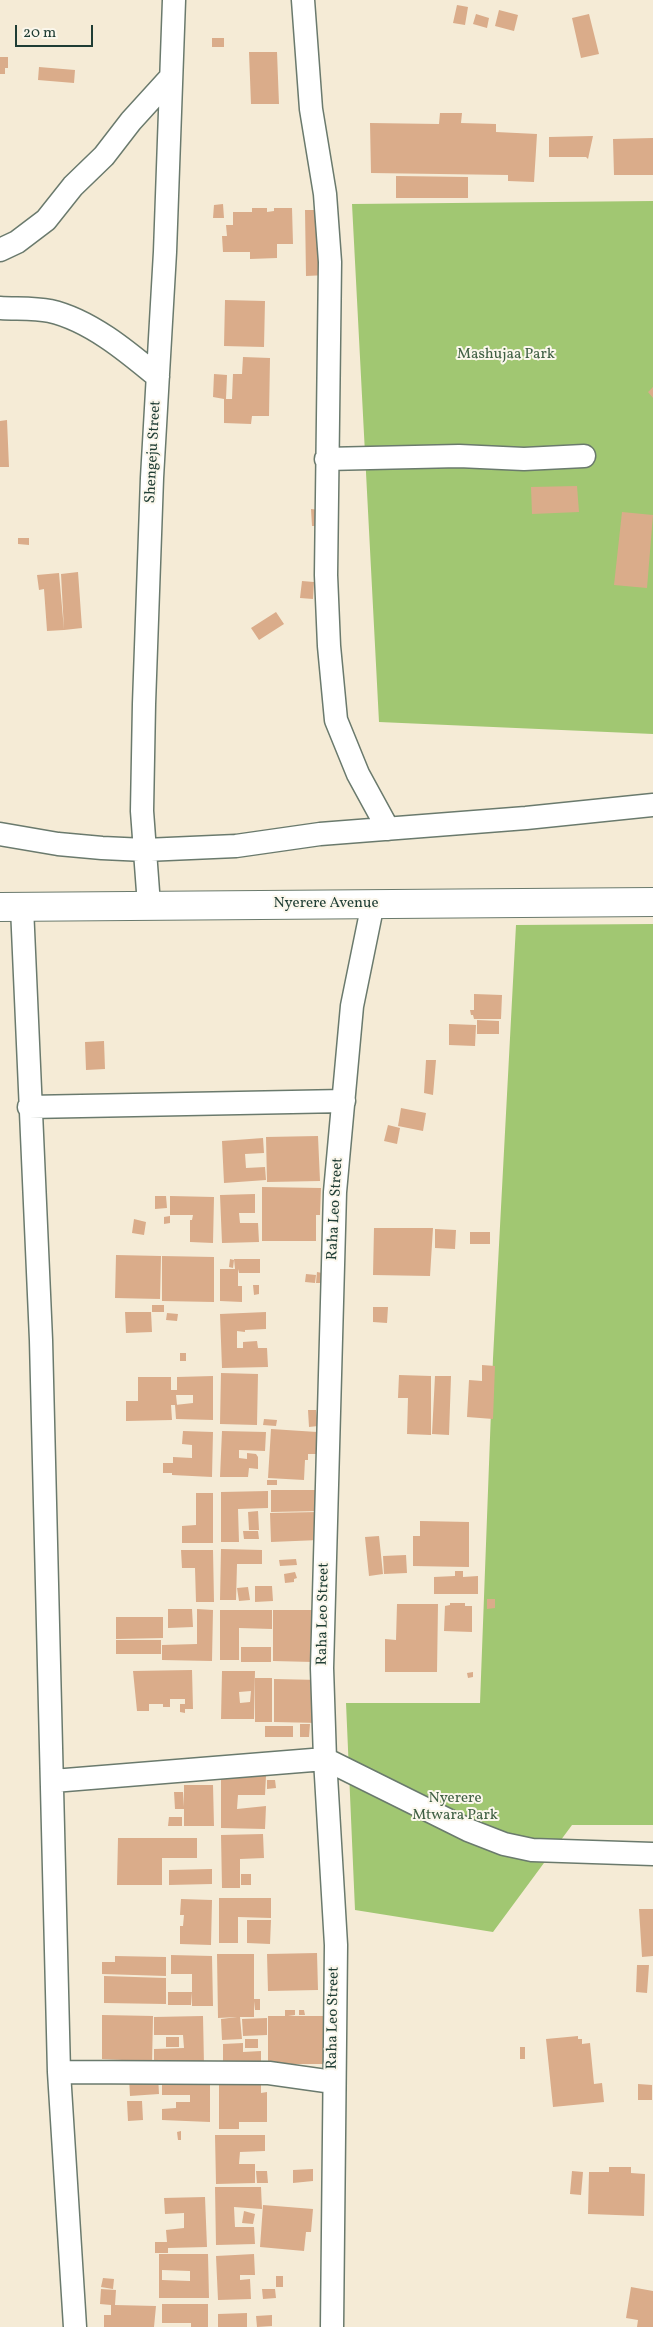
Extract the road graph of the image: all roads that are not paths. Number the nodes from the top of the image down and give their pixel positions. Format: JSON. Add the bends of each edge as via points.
{"nodes":[{"id":1,"x":174,"y":0,"type":"edge"},
{"id":2,"x":303,"y":0,"type":"edge"},
{"id":3,"x":171,"y":77,"type":"junction"},
{"id":4,"x":0,"y":250,"type":"edge"},
{"id":5,"x":0,"y":308,"type":"edge"},
{"id":6,"x":158,"y":377,"type":"junction"},
{"id":7,"x":584,"y":456,"type":"dead end"},
{"id":8,"x":326,"y":459,"type":"junction"},
{"id":9,"x":653,"y":805,"type":"edge"},
{"id":10,"x":388,"y":829,"type":"junction"},
{"id":11,"x":0,"y":834,"type":"edge"},
{"id":12,"x":145,"y":850,"type":"junction"},
{"id":13,"x":653,"y":902,"type":"edge"},
{"id":14,"x":373,"y":903,"type":"junction"},
{"id":15,"x":149,"y":905,"type":"junction"},
{"id":16,"x":11,"y":907,"type":"edge"},
{"id":17,"x":344,"y":1101,"type":"junction"},
{"id":18,"x":29,"y":1107,"type":"junction"},
{"id":19,"x":324,"y":1759,"type":"junction"},
{"id":20,"x":53,"y":1780,"type":"junction"},
{"id":21,"x":653,"y":1854,"type":"edge"},
{"id":22,"x":59,"y":2072,"type":"junction"},
{"id":23,"x":333,"y":2082,"type":"junction"},
{"id":24,"x":75,"y":2327,"type":"edge"},
{"id":25,"x":332,"y":2327,"type":"edge"}],
"edges":[{"from":1,"to":3,"type":"street","name":"Shengeju Street"},
{"from":2,"to":8,"type":"street","via":[[311,109],[325,194],[330,262]]},
{"from":3,"to":4,"type":"street","via":[[104,156],[72,186],[46,220],[17,242]]},
{"from":3,"to":6,"type":"street","name":"Shengeju Street"},
{"from":5,"to":6,"type":"street","via":[[50,311],[88,326],[119,344]]},
{"from":6,"to":12,"type":"street","name":"Shengeju Street","via":[[144,704],[142,811]]},
{"from":7,"to":8,"type":"street"},
{"from":8,"to":10,"type":"street","via":[[326,574],[336,720],[358,774]]},
{"from":9,"to":10,"type":"street"},
{"from":10,"to":12,"type":"street","via":[[320,834],[236,846]]},
{"from":11,"to":12,"type":"street","via":[[58,844]]},
{"from":12,"to":15,"type":"street","name":"Shengeju Street"},
{"from":13,"to":14,"type":"street","name":"Nyerere Avenue"},
{"from":14,"to":15,"type":"street","name":"Nyerere Avenue"},
{"from":14,"to":17,"type":"street","name":"Raha Leo Street","via":[[352,1006]]},
{"from":15,"to":16,"type":"street","name":"Nyerere Avenue"},
{"from":16,"to":18,"type":"street"},
{"from":17,"to":18,"type":"street"},
{"from":17,"to":19,"type":"street","name":"Raha Leo Street","via":[[335,1192],[322,1668]]},
{"from":18,"to":20,"type":"street","via":[[41,1340]]},
{"from":19,"to":20,"type":"street"},
{"from":19,"to":21,"type":"street","via":[[468,1830],[504,1844],[541,1850]]},
{"from":19,"to":23,"type":"street","name":"Raha Leo Street","via":[[336,1945]]},
{"from":20,"to":22,"type":"street"},
{"from":22,"to":23,"type":"street","via":[[268,2073]]},
{"from":22,"to":24,"type":"street"},
{"from":23,"to":25,"type":"street","name":"Raha Leo Street"}]}
